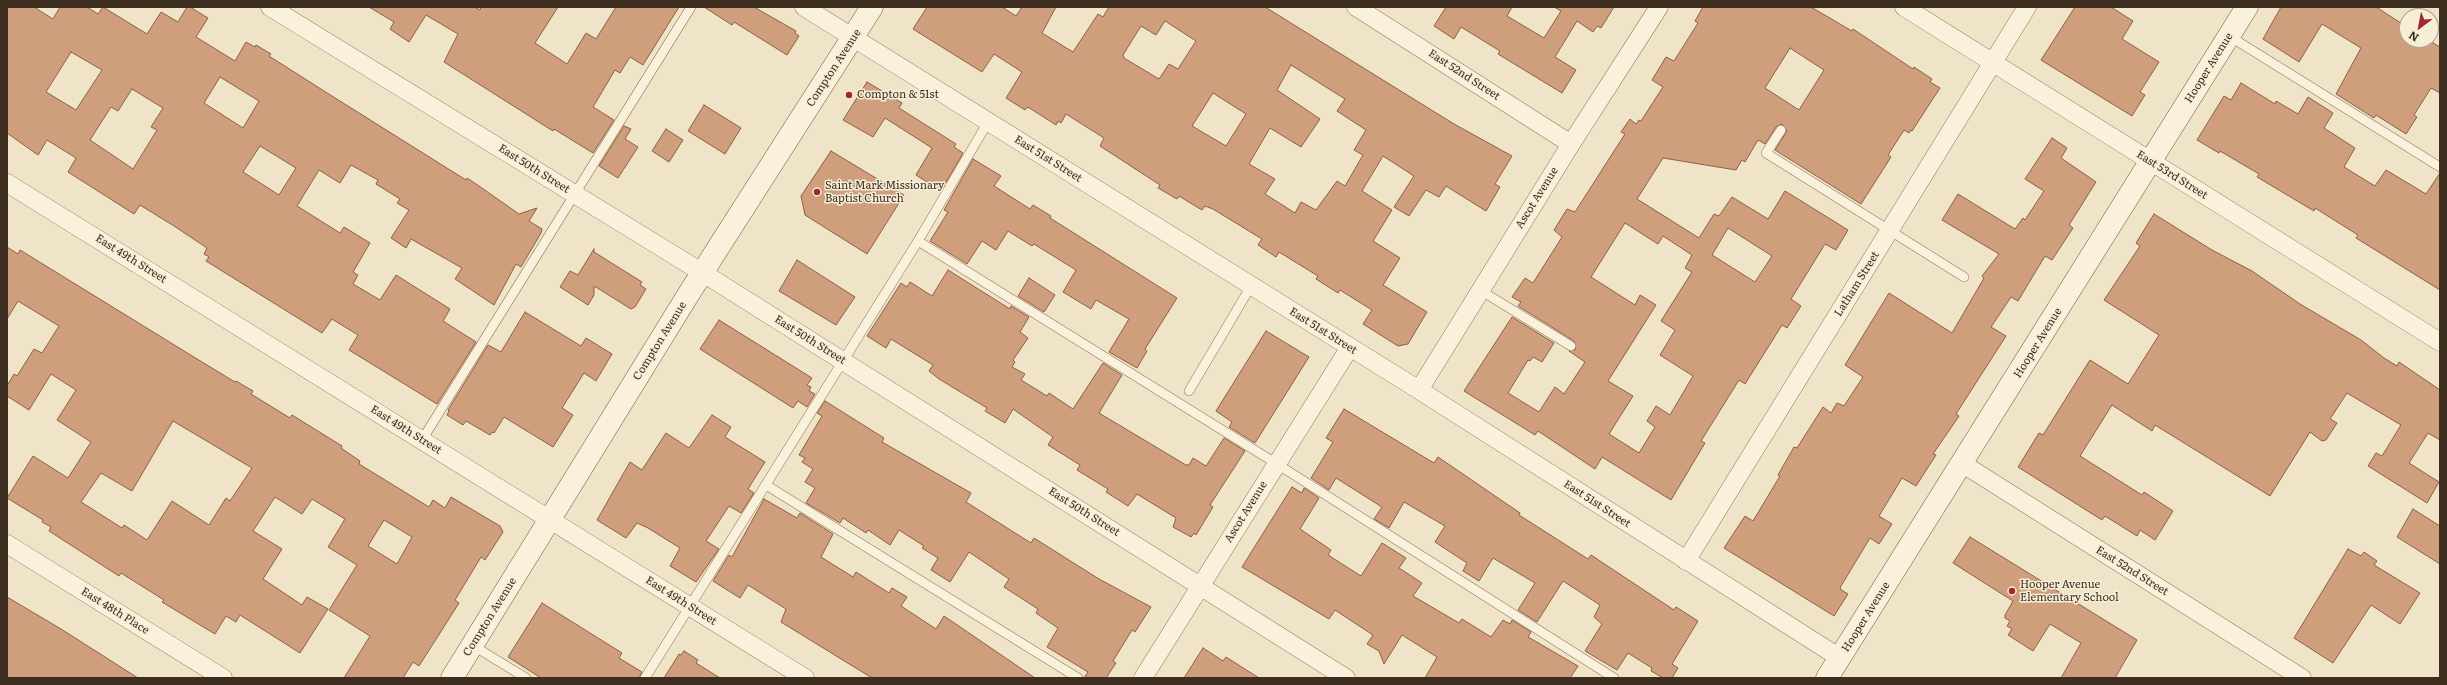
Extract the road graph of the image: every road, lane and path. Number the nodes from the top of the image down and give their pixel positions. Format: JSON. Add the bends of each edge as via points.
{"nodes":[{"id":1,"x":270,"y":7,"type":"edge"},
{"id":2,"x":691,"y":7,"type":"edge"},
{"id":3,"x":804,"y":7,"type":"edge"},
{"id":4,"x":872,"y":7,"type":"edge"},
{"id":5,"x":1356,"y":7,"type":"edge"},
{"id":6,"x":1659,"y":7,"type":"edge"},
{"id":7,"x":1904,"y":7,"type":"edge"},
{"id":8,"x":2027,"y":7,"type":"edge"},
{"id":9,"x":2247,"y":7,"type":"edge"},
{"id":10,"x":2229,"y":36,"type":"junction"},
{"id":11,"x":853,"y":38,"type":"junction"},
{"id":12,"x":1994,"y":64,"type":"junction"},
{"id":13,"x":988,"y":122,"type":"junction"},
{"id":14,"x":1781,"y":130,"type":"dead end"},
{"id":15,"x":1571,"y":144,"type":"junction"},
{"id":16,"x":2151,"y":162,"type":"junction"},
{"id":17,"x":2440,"y":167,"type":"edge"},
{"id":18,"x":7,"y":183,"type":"edge"},
{"id":19,"x":575,"y":194,"type":"junction"},
{"id":20,"x":1890,"y":232,"type":"junction"},
{"id":21,"x":918,"y":241,"type":"junction"},
{"id":22,"x":703,"y":273,"type":"junction"},
{"id":23,"x":1964,"y":276,"type":"dead end"},
{"id":24,"x":1251,"y":286,"type":"junction"},
{"id":25,"x":1480,"y":290,"type":"junction"},
{"id":26,"x":2440,"y":342,"type":"edge"},
{"id":27,"x":1571,"y":346,"type":"dead end"},
{"id":28,"x":1350,"y":347,"type":"junction"},
{"id":29,"x":843,"y":361,"type":"junction"},
{"id":30,"x":1189,"y":390,"type":"dead end"},
{"id":31,"x":1418,"y":390,"type":"junction"},
{"id":32,"x":422,"y":440,"type":"junction"},
{"id":33,"x":1277,"y":464,"type":"junction"},
{"id":34,"x":1963,"y":464,"type":"junction"},
{"id":35,"x":766,"y":485,"type":"junction"},
{"id":36,"x":550,"y":520,"type":"junction"},
{"id":37,"x":7,"y":544,"type":"edge"},
{"id":38,"x":1686,"y":561,"type":"junction"},
{"id":39,"x":1201,"y":585,"type":"junction"},
{"id":40,"x":690,"y":606,"type":"junction"},
{"id":41,"x":472,"y":645,"type":"junction"},
{"id":42,"x":1840,"y":658,"type":"junction"},
{"id":43,"x":223,"y":678,"type":"edge"},
{"id":44,"x":452,"y":678,"type":"edge"},
{"id":45,"x":526,"y":678,"type":"edge"},
{"id":46,"x":645,"y":678,"type":"edge"},
{"id":47,"x":805,"y":678,"type":"edge"},
{"id":48,"x":1078,"y":678,"type":"edge"},
{"id":49,"x":1143,"y":678,"type":"edge"},
{"id":50,"x":1346,"y":678,"type":"edge"},
{"id":51,"x":1614,"y":678,"type":"edge"},
{"id":52,"x":1827,"y":678,"type":"edge"},
{"id":53,"x":2302,"y":678,"type":"edge"}],
"edges":[{"from":1,"to":19,"type":"street","name":"East 50th Street"},
{"from":2,"to":19,"type":"lane"},
{"from":3,"to":11,"type":"street","name":"East 51st Street"},
{"from":4,"to":11,"type":"main road","name":"Compton Avenue"},
{"from":5,"to":15,"type":"street","name":"East 52nd Street"},
{"from":6,"to":15,"type":"street","name":"Ascot Avenue"},
{"from":7,"to":12,"type":"street","name":"East 53rd Street"},
{"from":8,"to":12,"type":"street","name":"Latham Street"},
{"from":9,"to":10,"type":"main road","name":"Hooper Avenue"},
{"from":10,"to":16,"type":"main road","name":"Hooper Avenue"},
{"from":10,"to":17,"type":"lane"},
{"from":11,"to":13,"type":"street","name":"East 51st Street"},
{"from":11,"to":22,"type":"main road","name":"Compton Avenue"},
{"from":12,"to":16,"type":"street","name":"East 53rd Street"},
{"from":12,"to":20,"type":"street","name":"Latham Street"},
{"from":13,"to":21,"type":"lane"},
{"from":13,"to":24,"type":"street","name":"East 51st Street"},
{"from":14,"to":20,"type":"lane","via":[[1766,152]]},
{"from":15,"to":25,"type":"street","name":"Ascot Avenue"},
{"from":16,"to":26,"type":"street","name":"East 53rd Street"},
{"from":16,"to":34,"type":"main road","name":"Hooper Avenue"},
{"from":18,"to":32,"type":"street","name":"East 49th Street"},
{"from":19,"to":22,"type":"street","name":"East 50th Street"},
{"from":19,"to":32,"type":"lane"},
{"from":20,"to":23,"type":"lane"},
{"from":20,"to":38,"type":"street","name":"Latham Street"},
{"from":21,"to":29,"type":"lane"},
{"from":21,"to":33,"type":"lane"},
{"from":22,"to":29,"type":"street","name":"East 50th Street"},
{"from":22,"to":36,"type":"main road","name":"Compton Avenue"},
{"from":24,"to":28,"type":"street","name":"East 51st Street"},
{"from":24,"to":30,"type":"lane"},
{"from":25,"to":27,"type":"lane"},
{"from":25,"to":31,"type":"street","name":"Ascot Avenue"},
{"from":28,"to":31,"type":"street","name":"East 51st Street"},
{"from":28,"to":33,"type":"street","name":"Ascot Avenue"},
{"from":29,"to":35,"type":"lane"},
{"from":29,"to":39,"type":"street","name":"East 50th Street"},
{"from":31,"to":38,"type":"street","name":"East 51st Street"},
{"from":32,"to":36,"type":"street","name":"East 49th Street"},
{"from":33,"to":39,"type":"street","name":"Ascot Avenue"},
{"from":33,"to":51,"type":"lane"},
{"from":34,"to":42,"type":"main road","name":"Hooper Avenue"},
{"from":34,"to":53,"type":"street","name":"East 52nd Street"},
{"from":35,"to":40,"type":"lane"},
{"from":35,"to":48,"type":"lane"},
{"from":36,"to":40,"type":"street","name":"East 49th Street"},
{"from":36,"to":41,"type":"main road","name":"Compton Avenue"},
{"from":37,"to":43,"type":"street","name":"East 48th Place"},
{"from":38,"to":42,"type":"street","name":"East 51st Street"},
{"from":39,"to":49,"type":"street","name":"Ascot Avenue"},
{"from":39,"to":50,"type":"street","name":"East 50th Street"},
{"from":40,"to":46,"type":"lane"},
{"from":40,"to":47,"type":"street","name":"East 49th Street"},
{"from":41,"to":44,"type":"main road","name":"Compton Avenue"},
{"from":41,"to":45,"type":"lane"},
{"from":42,"to":52,"type":"main road","name":"Hooper Avenue"}]}
